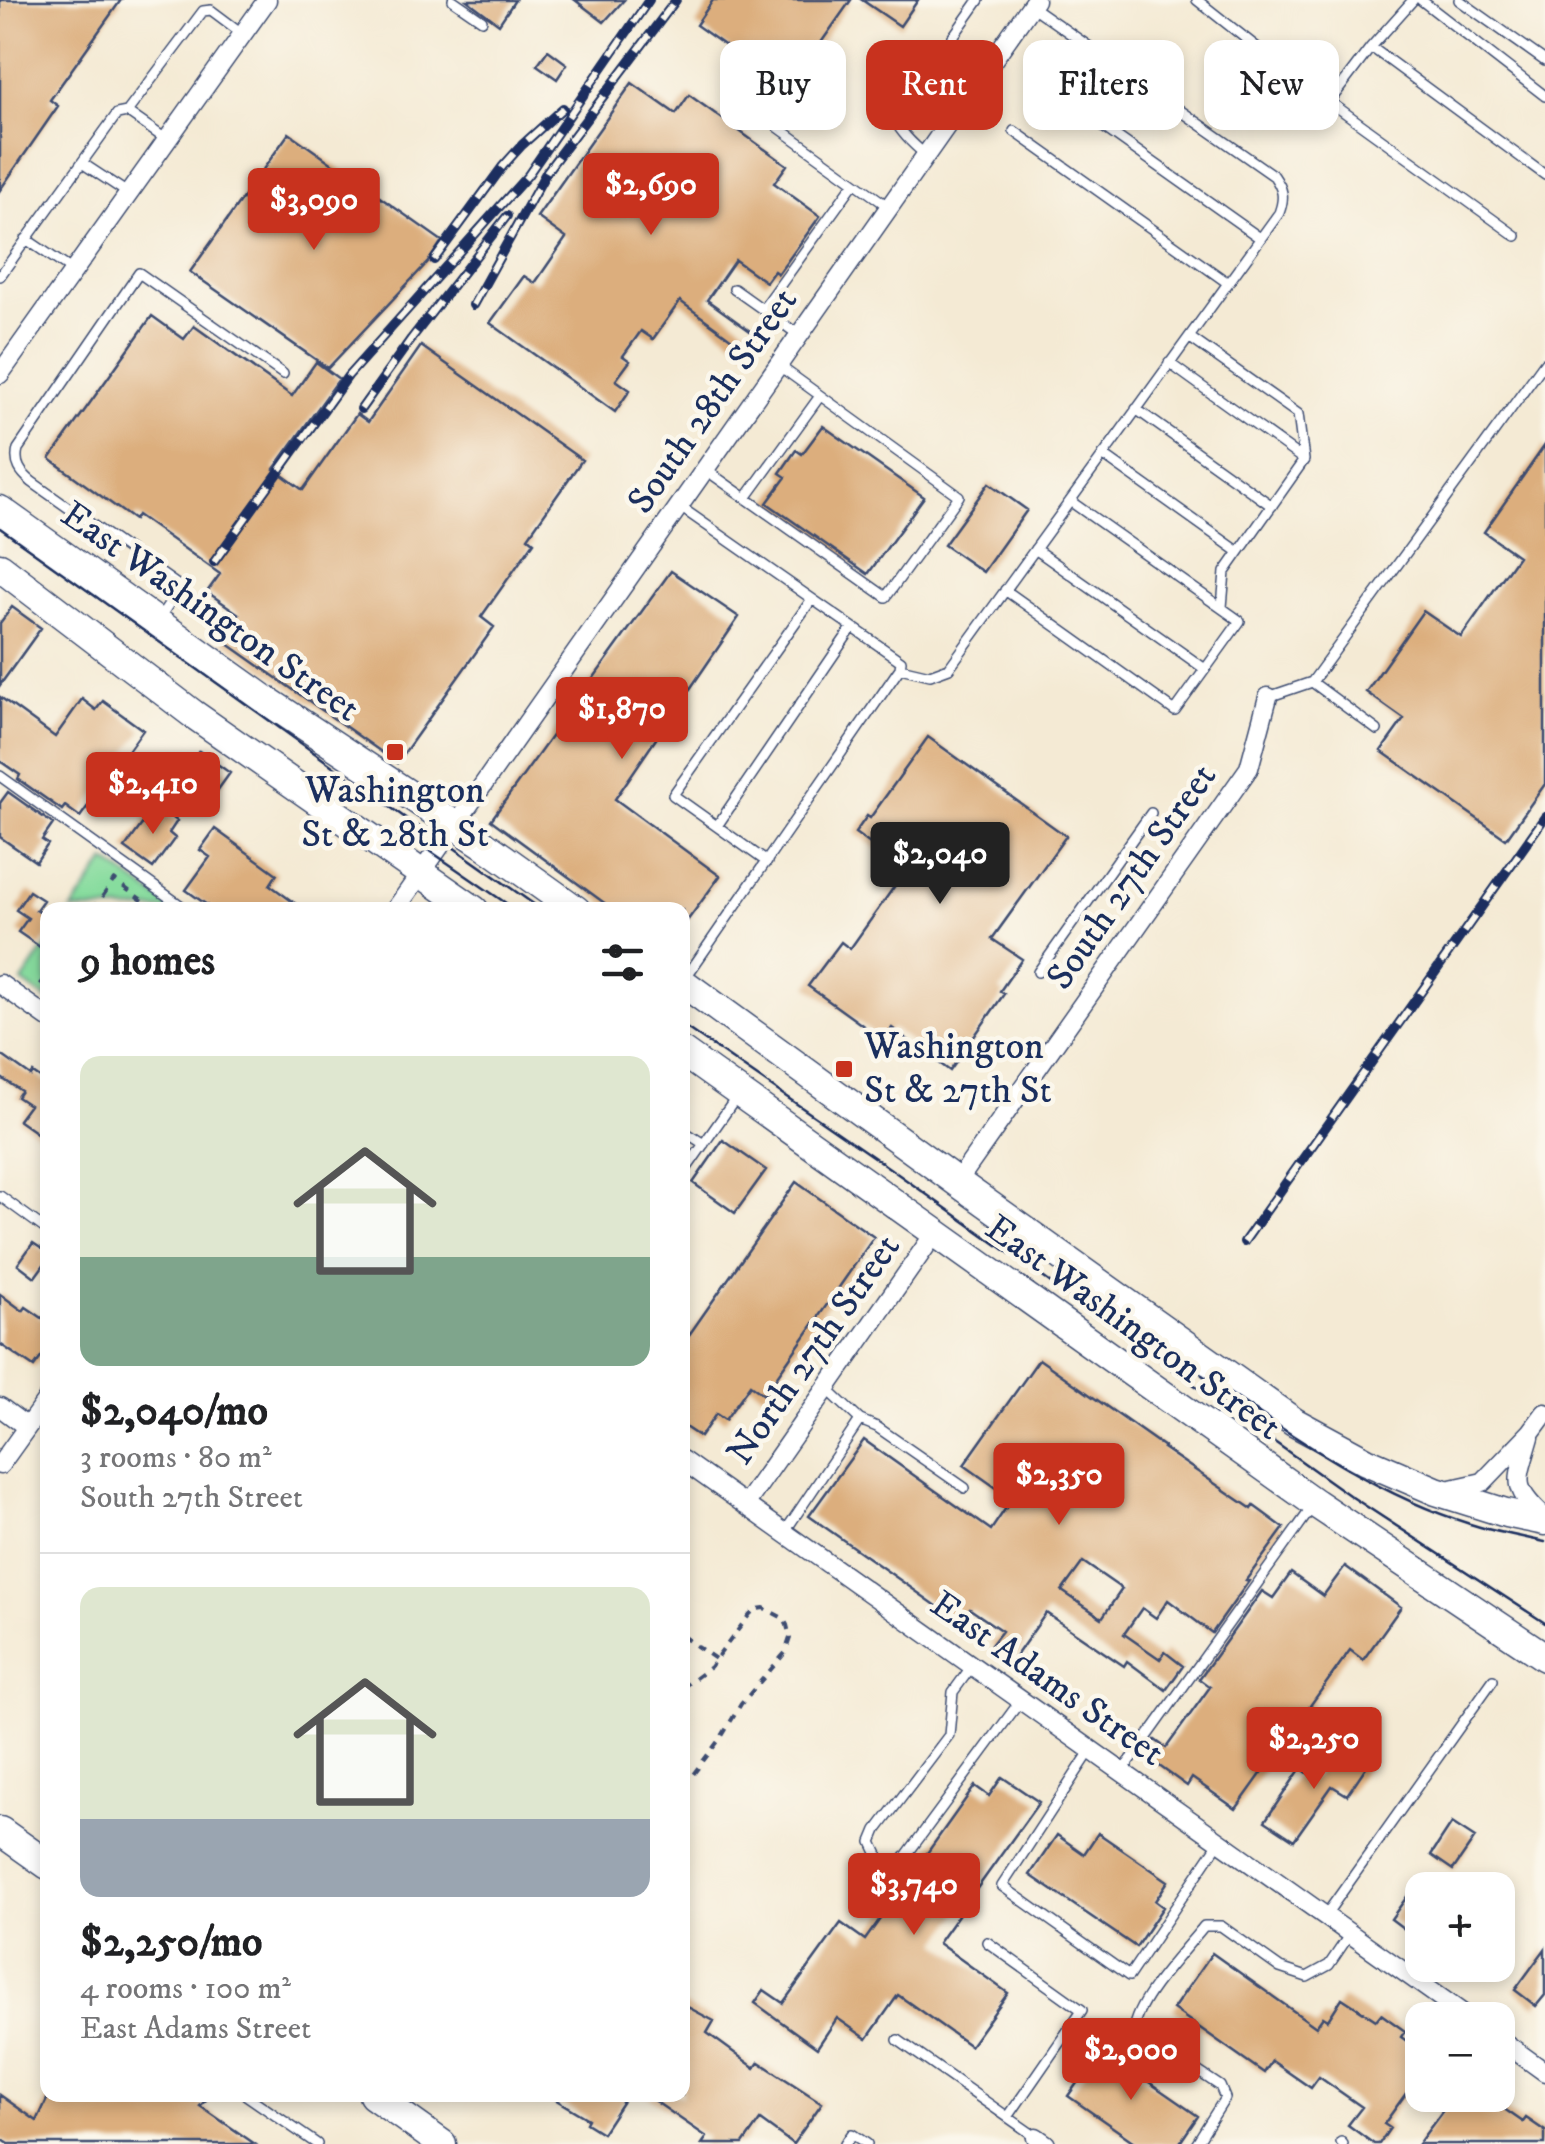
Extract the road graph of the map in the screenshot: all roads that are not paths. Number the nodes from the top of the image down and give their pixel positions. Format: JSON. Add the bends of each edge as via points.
{"nodes":[{"id":1,"x":267,"y":0,"type":"edge"},
{"id":2,"x":453,"y":0,"type":"edge"},
{"id":3,"x":979,"y":0,"type":"edge"},
{"id":4,"x":1197,"y":0,"type":"edge"},
{"id":5,"x":1417,"y":0,"type":"edge"},
{"id":6,"x":1459,"y":0,"type":"edge"},
{"id":7,"x":1033,"y":3,"type":"edge"},
{"id":8,"x":482,"y":20,"type":"dead end"},
{"id":9,"x":243,"y":34,"type":"junction"},
{"id":10,"x":951,"y":40,"type":"edge"},
{"id":11,"x":1247,"y":40,"type":"edge"},
{"id":12,"x":1003,"y":46,"type":"edge"},
{"id":13,"x":1371,"y":47,"type":"junction"},
{"id":14,"x":1545,"y":61,"type":"edge"},
{"id":15,"x":1339,"y":89,"type":"edge"},
{"id":16,"x":1545,"y":96,"type":"edge"},
{"id":17,"x":1339,"y":108,"type":"edge"},
{"id":18,"x":126,"y":112,"type":"junction"},
{"id":19,"x":782,"y":130,"type":"edge"},
{"id":20,"x":900,"y":130,"type":"edge"},
{"id":21,"x":944,"y":130,"type":"edge"},
{"id":22,"x":1108,"y":130,"type":"edge"},
{"id":23,"x":1014,"y":131,"type":"dead end"},
{"id":24,"x":167,"y":140,"type":"junction"},
{"id":25,"x":926,"y":155,"type":"junction"},
{"id":26,"x":82,"y":163,"type":"junction"},
{"id":27,"x":1545,"y":175,"type":"edge"},
{"id":28,"x":854,"y":182,"type":"junction"},
{"id":29,"x":128,"y":194,"type":"junction"},
{"id":30,"x":889,"y":207,"type":"junction"},
{"id":31,"x":1516,"y":236,"type":"dead end"},
{"id":32,"x":1260,"y":238,"type":"junction"},
{"id":33,"x":26,"y":239,"type":"junction"},
{"id":34,"x":74,"y":271,"type":"junction"},
{"id":35,"x":0,"y":276,"type":"edge"},
{"id":36,"x":1228,"y":282,"type":"junction"},
{"id":37,"x":734,"y":289,"type":"dead end"},
{"id":38,"x":763,"y":309,"type":"junction"},
{"id":39,"x":798,"y":335,"type":"junction"},
{"id":40,"x":1189,"y":337,"type":"junction"},
{"id":41,"x":1545,"y":362,"type":"edge"},
{"id":42,"x":1169,"y":364,"type":"junction"},
{"id":43,"x":778,"y":366,"type":"junction"},
{"id":44,"x":0,"y":374,"type":"edge"},
{"id":45,"x":283,"y":374,"type":"dead end"},
{"id":46,"x":820,"y":396,"type":"junction"},
{"id":47,"x":1136,"y":410,"type":"junction"},
{"id":48,"x":1103,"y":455,"type":"junction"},
{"id":49,"x":1304,"y":460,"type":"junction"},
{"id":50,"x":704,"y":469,"type":"junction"},
{"id":51,"x":746,"y":498,"type":"junction"},
{"id":52,"x":1070,"y":501,"type":"junction"},
{"id":53,"x":679,"y":506,"type":"junction"},
{"id":54,"x":1272,"y":506,"type":"junction"},
{"id":55,"x":0,"y":510,"type":"edge"},
{"id":56,"x":1035,"y":549,"type":"junction"},
{"id":57,"x":1239,"y":552,"type":"junction"},
{"id":58,"x":0,"y":567,"type":"edge"},
{"id":59,"x":1006,"y":590,"type":"junction"},
{"id":60,"x":812,"y":599,"type":"junction"},
{"id":61,"x":1222,"y":608,"type":"junction"},
{"id":62,"x":157,"y":622,"type":"junction"},
{"id":63,"x":852,"y":628,"type":"junction"},
{"id":64,"x":900,"y":668,"type":"junction"},
{"id":65,"x":1205,"y":669,"type":"junction"},
{"id":66,"x":1312,"y":682,"type":"junction"},
{"id":67,"x":1268,"y":697,"type":"joint"},
{"id":68,"x":1377,"y":730,"type":"dead end"},
{"id":69,"x":0,"y":776,"type":"edge"},
{"id":70,"x":1151,"y":813,"type":"dead end"},
{"id":71,"x":717,"y":826,"type":"junction"},
{"id":72,"x":449,"y":832,"type":"junction"},
{"id":73,"x":767,"y":862,"type":"junction"},
{"id":74,"x":420,"y":873,"type":"junction"},
{"id":75,"x":176,"y":902,"type":"edge"},
{"id":76,"x":400,"y":902,"type":"edge"},
{"id":77,"x":462,"y":902,"type":"edge"},
{"id":78,"x":563,"y":902,"type":"edge"},
{"id":79,"x":690,"y":971,"type":"edge"},
{"id":80,"x":1038,"y":972,"type":"dead end"},
{"id":81,"x":0,"y":984,"type":"edge"},
{"id":82,"x":690,"y":988,"type":"edge"},
{"id":83,"x":40,"y":1012,"type":"edge"},
{"id":84,"x":690,"y":1058,"type":"edge"},
{"id":85,"x":740,"y":1093,"type":"junction"},
{"id":86,"x":690,"y":1135,"type":"edge"},
{"id":87,"x":704,"y":1144,"type":"junction"},
{"id":88,"x":690,"y":1164,"type":"edge"},
{"id":89,"x":957,"y":1182,"type":"junction"},
{"id":90,"x":0,"y":1196,"type":"edge"},
{"id":91,"x":40,"y":1224,"type":"edge"},
{"id":92,"x":935,"y":1233,"type":"junction"},
{"id":93,"x":826,"y":1388,"type":"junction"},
{"id":94,"x":0,"y":1408,"type":"edge"},
{"id":95,"x":40,"y":1409,"type":"edge"},
{"id":96,"x":1545,"y":1413,"type":"edge"},
{"id":97,"x":860,"y":1420,"type":"junction"},
{"id":98,"x":27,"y":1427,"type":"junction"},
{"id":99,"x":1531,"y":1432,"type":"junction"},
{"id":100,"x":0,"y":1464,"type":"edge"},
{"id":101,"x":690,"y":1466,"type":"edge"},
{"id":102,"x":965,"y":1488,"type":"dead end"},
{"id":103,"x":1436,"y":1491,"type":"junction"},
{"id":104,"x":745,"y":1504,"type":"junction"},
{"id":105,"x":1315,"y":1504,"type":"junction"},
{"id":106,"x":1545,"y":1520,"type":"edge"},
{"id":107,"x":784,"y":1533,"type":"junction"},
{"id":108,"x":1492,"y":1620,"type":"junction"},
{"id":109,"x":1545,"y":1642,"type":"edge"},
{"id":110,"x":1545,"y":1657,"type":"edge"},
{"id":111,"x":972,"y":1666,"type":"junction"},
{"id":112,"x":1493,"y":1680,"type":"dead end"},
{"id":113,"x":1020,"y":1700,"type":"junction"},
{"id":114,"x":1090,"y":1750,"type":"junction"},
{"id":115,"x":1122,"y":1772,"type":"junction"},
{"id":116,"x":0,"y":1831,"type":"edge"},
{"id":117,"x":1220,"y":1842,"type":"junction"},
{"id":118,"x":40,"y":1859,"type":"edge"},
{"id":119,"x":1326,"y":1916,"type":"junction"},
{"id":120,"x":1350,"y":1934,"type":"junction"},
{"id":121,"x":987,"y":1942,"type":"dead end"},
{"id":122,"x":1446,"y":2002,"type":"edge"},
{"id":123,"x":898,"y":2040,"type":"dead end"},
{"id":124,"x":1515,"y":2050,"type":"edge"},
{"id":125,"x":1545,"y":2072,"type":"edge"},
{"id":126,"x":256,"y":2102,"type":"edge"},
{"id":127,"x":383,"y":2102,"type":"edge"},
{"id":128,"x":1008,"y":2117,"type":"junction"},
{"id":129,"x":1041,"y":2141,"type":"edge"},
{"id":130,"x":317,"y":2144,"type":"edge"},
{"id":131,"x":442,"y":2144,"type":"edge"},
{"id":132,"x":845,"y":2144,"type":"edge"},
{"id":133,"x":867,"y":2144,"type":"edge"},
{"id":134,"x":1196,"y":2144,"type":"edge"}],
"edges":[{"from":1,"to":9,"type":"street"},
{"from":2,"to":8,"type":"lane"},
{"from":3,"to":10,"type":"lane"},
{"from":4,"to":11,"type":"lane"},
{"from":5,"to":13,"type":"lane"},
{"from":5,"to":16,"type":"lane"},
{"from":6,"to":14,"type":"lane"},
{"from":7,"to":12,"type":"street","name":"South 28th Street"},
{"from":7,"to":32,"type":"lane","via":[[1274,176],[1284,200]]},
{"from":9,"to":18,"type":"lane","via":[[203,10]]},
{"from":9,"to":24,"type":"street"},
{"from":13,"to":15,"type":"lane"},
{"from":13,"to":27,"type":"lane"},
{"from":17,"to":31,"type":"lane"},
{"from":18,"to":24,"type":"lane"},
{"from":18,"to":26,"type":"lane","via":[[117,114]]},
{"from":19,"to":28,"type":"lane"},
{"from":20,"to":25,"type":"lane"},
{"from":21,"to":25,"type":"street","name":"South 28th Street"},
{"from":22,"to":32,"type":"lane"},
{"from":23,"to":36,"type":"lane"},
{"from":24,"to":29,"type":"street"},
{"from":25,"to":30,"type":"street","name":"South 28th Street"},
{"from":26,"to":29,"type":"lane"},
{"from":26,"to":33,"type":"lane"},
{"from":28,"to":30,"type":"lane"},
{"from":28,"to":38,"type":"lane"},
{"from":29,"to":34,"type":"street"},
{"from":30,"to":39,"type":"street","name":"South 28th Street"},
{"from":32,"to":36,"type":"lane"},
{"from":33,"to":34,"type":"lane"},
{"from":33,"to":35,"type":"lane"},
{"from":34,"to":44,"type":"street"},
{"from":36,"to":40,"type":"lane"},
{"from":37,"to":38,"type":"lane"},
{"from":38,"to":39,"type":"lane"},
{"from":39,"to":43,"type":"street","name":"South 28th Street"},
{"from":40,"to":42,"type":"lane"},
{"from":40,"to":49,"type":"lane","via":[[1298,414]]},
{"from":41,"to":66,"type":"lane"},
{"from":42,"to":47,"type":"lane"},
{"from":42,"to":49,"type":"lane"},
{"from":43,"to":46,"type":"lane"},
{"from":43,"to":50,"type":"street","name":"South 28th Street"},
{"from":45,"to":62,"type":"lane","via":[[139,273],[18,449],[24,476],[180,587]]},
{"from":46,"to":51,"type":"lane"},
{"from":46,"to":51,"type":"lane","via":[[959,496],[886,596]]},
{"from":47,"to":48,"type":"lane"},
{"from":47,"to":54,"type":"lane"},
{"from":48,"to":52,"type":"lane"},
{"from":48,"to":57,"type":"lane"},
{"from":49,"to":54,"type":"lane"},
{"from":50,"to":51,"type":"lane"},
{"from":50,"to":53,"type":"street","name":"South 28th Street"},
{"from":52,"to":56,"type":"lane"},
{"from":52,"to":61,"type":"lane"},
{"from":53,"to":60,"type":"lane"},
{"from":53,"to":72,"type":"street","name":"South 28th Street"},
{"from":54,"to":57,"type":"lane"},
{"from":55,"to":62,"type":"main road","name":"East Washington Street"},
{"from":56,"to":59,"type":"lane"},
{"from":56,"to":65,"type":"lane"},
{"from":57,"to":61,"type":"lane","via":[[1225,572]]},
{"from":58,"to":74,"type":"main road","via":[[193,714]]},
{"from":59,"to":64,"type":"lane","via":[[949,668],[930,675]]},
{"from":59,"to":65,"type":"lane","via":[[1175,711]]},
{"from":60,"to":63,"type":"lane"},
{"from":60,"to":71,"type":"lane","via":[[673,795]]},
{"from":61,"to":65,"type":"lane","via":[[1240,621]]},
{"from":62,"to":72,"type":"main road","name":"East Washington Street"},
{"from":63,"to":64,"type":"lane","via":[[900,661]]},
{"from":63,"to":71,"type":"lane"},
{"from":64,"to":73,"type":"lane"},
{"from":66,"to":67,"type":"lane"},
{"from":66,"to":68,"type":"lane"},
{"from":67,"to":89,"type":"street","name":"South 27th Street","via":[[1248,768]]},
{"from":69,"to":75,"type":"lane"},
{"from":70,"to":80,"type":"lane"},
{"from":71,"to":73,"type":"lane"},
{"from":72,"to":74,"type":"street","name":"South 28th Street"},
{"from":72,"to":78,"type":"main road","name":"East Washington Street"},
{"from":73,"to":79,"type":"lane"},
{"from":74,"to":76,"type":"street","name":"South 28th Street"},
{"from":74,"to":77,"type":"main road"},
{"from":81,"to":83,"type":"street"},
{"from":82,"to":89,"type":"main road","name":"East Washington Street"},
{"from":84,"to":85,"type":"main road","name":"East Washington Street"},
{"from":85,"to":87,"type":"lane"},
{"from":85,"to":92,"type":"main road","name":"East Washington Street"},
{"from":86,"to":87,"type":"lane"},
{"from":87,"to":88,"type":"lane"},
{"from":89,"to":103,"type":"main road","name":"East Washington Street","via":[[1328,1442]]},
{"from":90,"to":91,"type":"lane"},
{"from":92,"to":93,"type":"street","name":"North 27th Street"},
{"from":92,"to":105,"type":"main road","name":"East Washington Street"},
{"from":93,"to":97,"type":"lane"},
{"from":93,"to":104,"type":"street","name":"North 27th Street"},
{"from":94,"to":98,"type":"street"},
{"from":95,"to":98,"type":"street"},
{"from":96,"to":99,"type":"street"},
{"from":97,"to":102,"type":"lane"},
{"from":97,"to":107,"type":"lane"},
{"from":98,"to":100,"type":"street"},
{"from":99,"to":103,"type":"street","via":[[1483,1482]]},
{"from":99,"to":106,"type":"street","via":[[1520,1492]]},
{"from":101,"to":104,"type":"street","name":"East Adams Street"},
{"from":103,"to":106,"type":"main road","name":"East Washington Street"},
{"from":104,"to":107,"type":"street","name":"East Adams Street"},
{"from":105,"to":108,"type":"main road","name":"East Washington Street"},
{"from":105,"to":115,"type":"lane"},
{"from":107,"to":111,"type":"street","name":"East Adams Street"},
{"from":108,"to":109,"type":"main road"},
{"from":108,"to":110,"type":"main road","name":"East Washington Street"},
{"from":111,"to":113,"type":"street","name":"East Adams Street"},
{"from":111,"to":113,"type":"lane","via":[[953,1692],[949,1735],[877,1830],[872,1842],[880,1859],[903,1860]]},
{"from":112,"to":119,"type":"lane"},
{"from":113,"to":114,"type":"street","name":"East Adams Street"},
{"from":114,"to":115,"type":"street","name":"East Adams Street"},
{"from":114,"to":117,"type":"lane","via":[[1002,1886],[1129,1976]]},
{"from":115,"to":117,"type":"street","name":"East Adams Street"},
{"from":116,"to":118,"type":"main road"},
{"from":117,"to":119,"type":"street","name":"East Adams Street"},
{"from":119,"to":120,"type":"street","name":"East Adams Street"},
{"from":120,"to":122,"type":"street","name":"East Adams Street"},
{"from":120,"to":134,"type":"lane","via":[[1329,1964],[1307,1978],[1280,1968],[1221,1926],[1204,1926],[1170,1968],[1134,2026],[1220,2086],[1225,2098]]},
{"from":121,"to":128,"type":"lane","via":[[1082,2010]]},
{"from":123,"to":128,"type":"lane"},
{"from":124,"to":125,"type":"street"},
{"from":126,"to":130,"type":"lane"},
{"from":127,"to":131,"type":"main road"},
{"from":128,"to":129,"type":"lane"},
{"from":132,"to":133,"type":"lane","via":[[852,2134]]}]}
